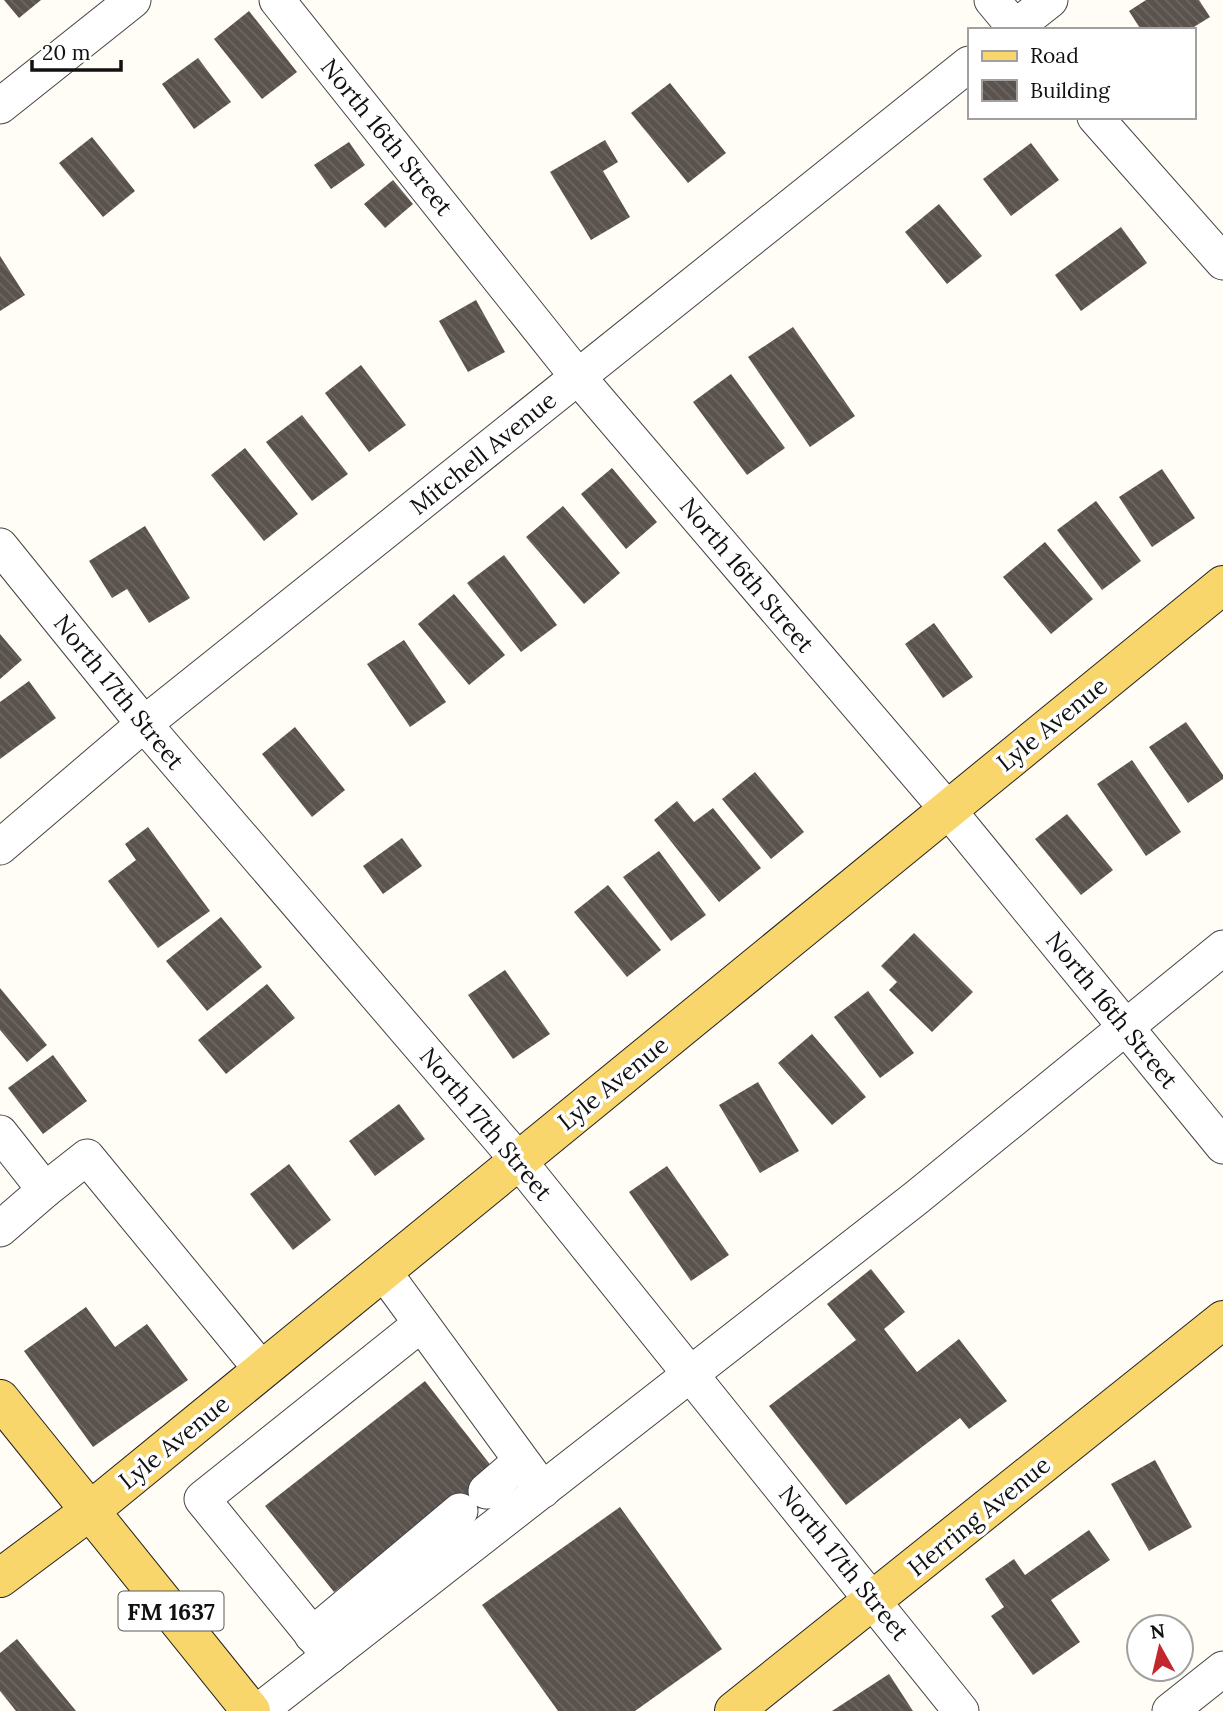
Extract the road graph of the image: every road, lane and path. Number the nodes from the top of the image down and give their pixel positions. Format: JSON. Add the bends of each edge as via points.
{"nodes":[{"id":1,"x":133,"y":0,"type":"edge"},
{"id":2,"x":277,"y":0,"type":"edge"},
{"id":3,"x":992,"y":0,"type":"edge"},
{"id":4,"x":1049,"y":0,"type":"edge"},
{"id":5,"x":1014,"y":28,"type":"edge"},
{"id":6,"x":1016,"y":28,"type":"edge"},
{"id":7,"x":968,"y":65,"type":"edge"},
{"id":8,"x":0,"y":106,"type":"edge"},
{"id":9,"x":1096,"y":119,"type":"edge"},
{"id":10,"x":1223,"y":262,"type":"edge"},
{"id":11,"x":578,"y":377,"type":"junction"},
{"id":12,"x":0,"y":546,"type":"edge"},
{"id":13,"x":1223,"y":585,"type":"edge"},
{"id":14,"x":144,"y":724,"type":"junction"},
{"id":15,"x":948,"y":810,"type":"junction"},
{"id":16,"x":0,"y":847,"type":"edge"},
{"id":17,"x":1223,"y":948,"type":"edge"},
{"id":18,"x":1125,"y":1026,"type":"junction"},
{"id":19,"x":0,"y":1133,"type":"edge"},
{"id":20,"x":1223,"y":1146,"type":"edge"},
{"id":21,"x":518,"y":1160,"type":"junction"},
{"id":22,"x":45,"y":1190,"type":"junction"},
{"id":23,"x":0,"y":1229,"type":"edge"},
{"id":24,"x":383,"y":1271,"type":"junction"},
{"id":25,"x":1223,"y":1321,"type":"edge"},
{"id":26,"x":421,"y":1324,"type":"junction"},
{"id":27,"x":262,"y":1370,"type":"junction"},
{"id":28,"x":692,"y":1374,"type":"junction"},
{"id":29,"x":0,"y":1399,"type":"edge"},
{"id":30,"x":521,"y":1461,"type":"junction"},
{"id":31,"x":544,"y":1490,"type":"junction"},
{"id":32,"x":91,"y":1510,"type":"junction"},
{"id":33,"x":0,"y":1578,"type":"edge"},
{"id":34,"x":875,"y":1601,"type":"junction"},
{"id":35,"x":321,"y":1645,"type":"junction"},
{"id":36,"x":1223,"y":1669,"type":"edge"},
{"id":37,"x":251,"y":1711,"type":"edge"},
{"id":38,"x":259,"y":1711,"type":"edge"},
{"id":39,"x":734,"y":1711,"type":"edge"},
{"id":40,"x":961,"y":1711,"type":"edge"},
{"id":41,"x":1170,"y":1711,"type":"edge"}],
"edges":[{"from":1,"to":8,"type":"street"},
{"from":2,"to":11,"type":"street","name":"North 16th Street"},
{"from":3,"to":5,"type":"street"},
{"from":4,"to":6,"type":"street"},
{"from":7,"to":11,"type":"street","name":"Mitchell Avenue"},
{"from":9,"to":10,"type":"street"},
{"from":11,"to":14,"type":"street","name":"Mitchell Avenue"},
{"from":11,"to":15,"type":"street","name":"North 16th Street"},
{"from":12,"to":14,"type":"street","name":"North 17th Street"},
{"from":13,"to":15,"type":"main road","name":"Lyle Avenue"},
{"from":14,"to":16,"type":"street","name":"Mitchell Avenue"},
{"from":14,"to":21,"type":"street","name":"North 17th Street"},
{"from":15,"to":18,"type":"street","name":"North 16th Street"},
{"from":15,"to":21,"type":"main road","name":"Lyle Avenue"},
{"from":17,"to":18,"type":"street"},
{"from":18,"to":20,"type":"street","name":"North 16th Street"},
{"from":18,"to":28,"type":"street"},
{"from":19,"to":22,"type":"street"},
{"from":21,"to":24,"type":"main road","name":"Lyle Avenue"},
{"from":21,"to":28,"type":"street","name":"North 17th Street"},
{"from":22,"to":23,"type":"street"},
{"from":22,"to":27,"type":"street","via":[[87,1157]]},
{"from":24,"to":26,"type":"street"},
{"from":24,"to":27,"type":"main road","name":"Lyle Avenue"},
{"from":25,"to":34,"type":"main road","name":"Herring Avenue"},
{"from":26,"to":30,"type":"street"},
{"from":26,"to":35,"type":"street","via":[[202,1499]]},
{"from":27,"to":32,"type":"main road","name":"Lyle Avenue"},
{"from":28,"to":31,"type":"street"},
{"from":28,"to":34,"type":"street","name":"North 17th Street"},
{"from":29,"to":32,"type":"main road","number":"FM 1637"},
{"from":30,"to":31,"type":"street"},
{"from":30,"to":35,"type":"street"},
{"from":31,"to":35,"type":"street"},
{"from":32,"to":33,"type":"main road","name":"Lyle Avenue"},
{"from":32,"to":37,"type":"main road","number":"FM 1637"},
{"from":34,"to":39,"type":"main road","name":"Herring Avenue"},
{"from":34,"to":40,"type":"street","name":"North 17th Street"},
{"from":35,"to":38,"type":"street"},
{"from":36,"to":41,"type":"street"}]}
